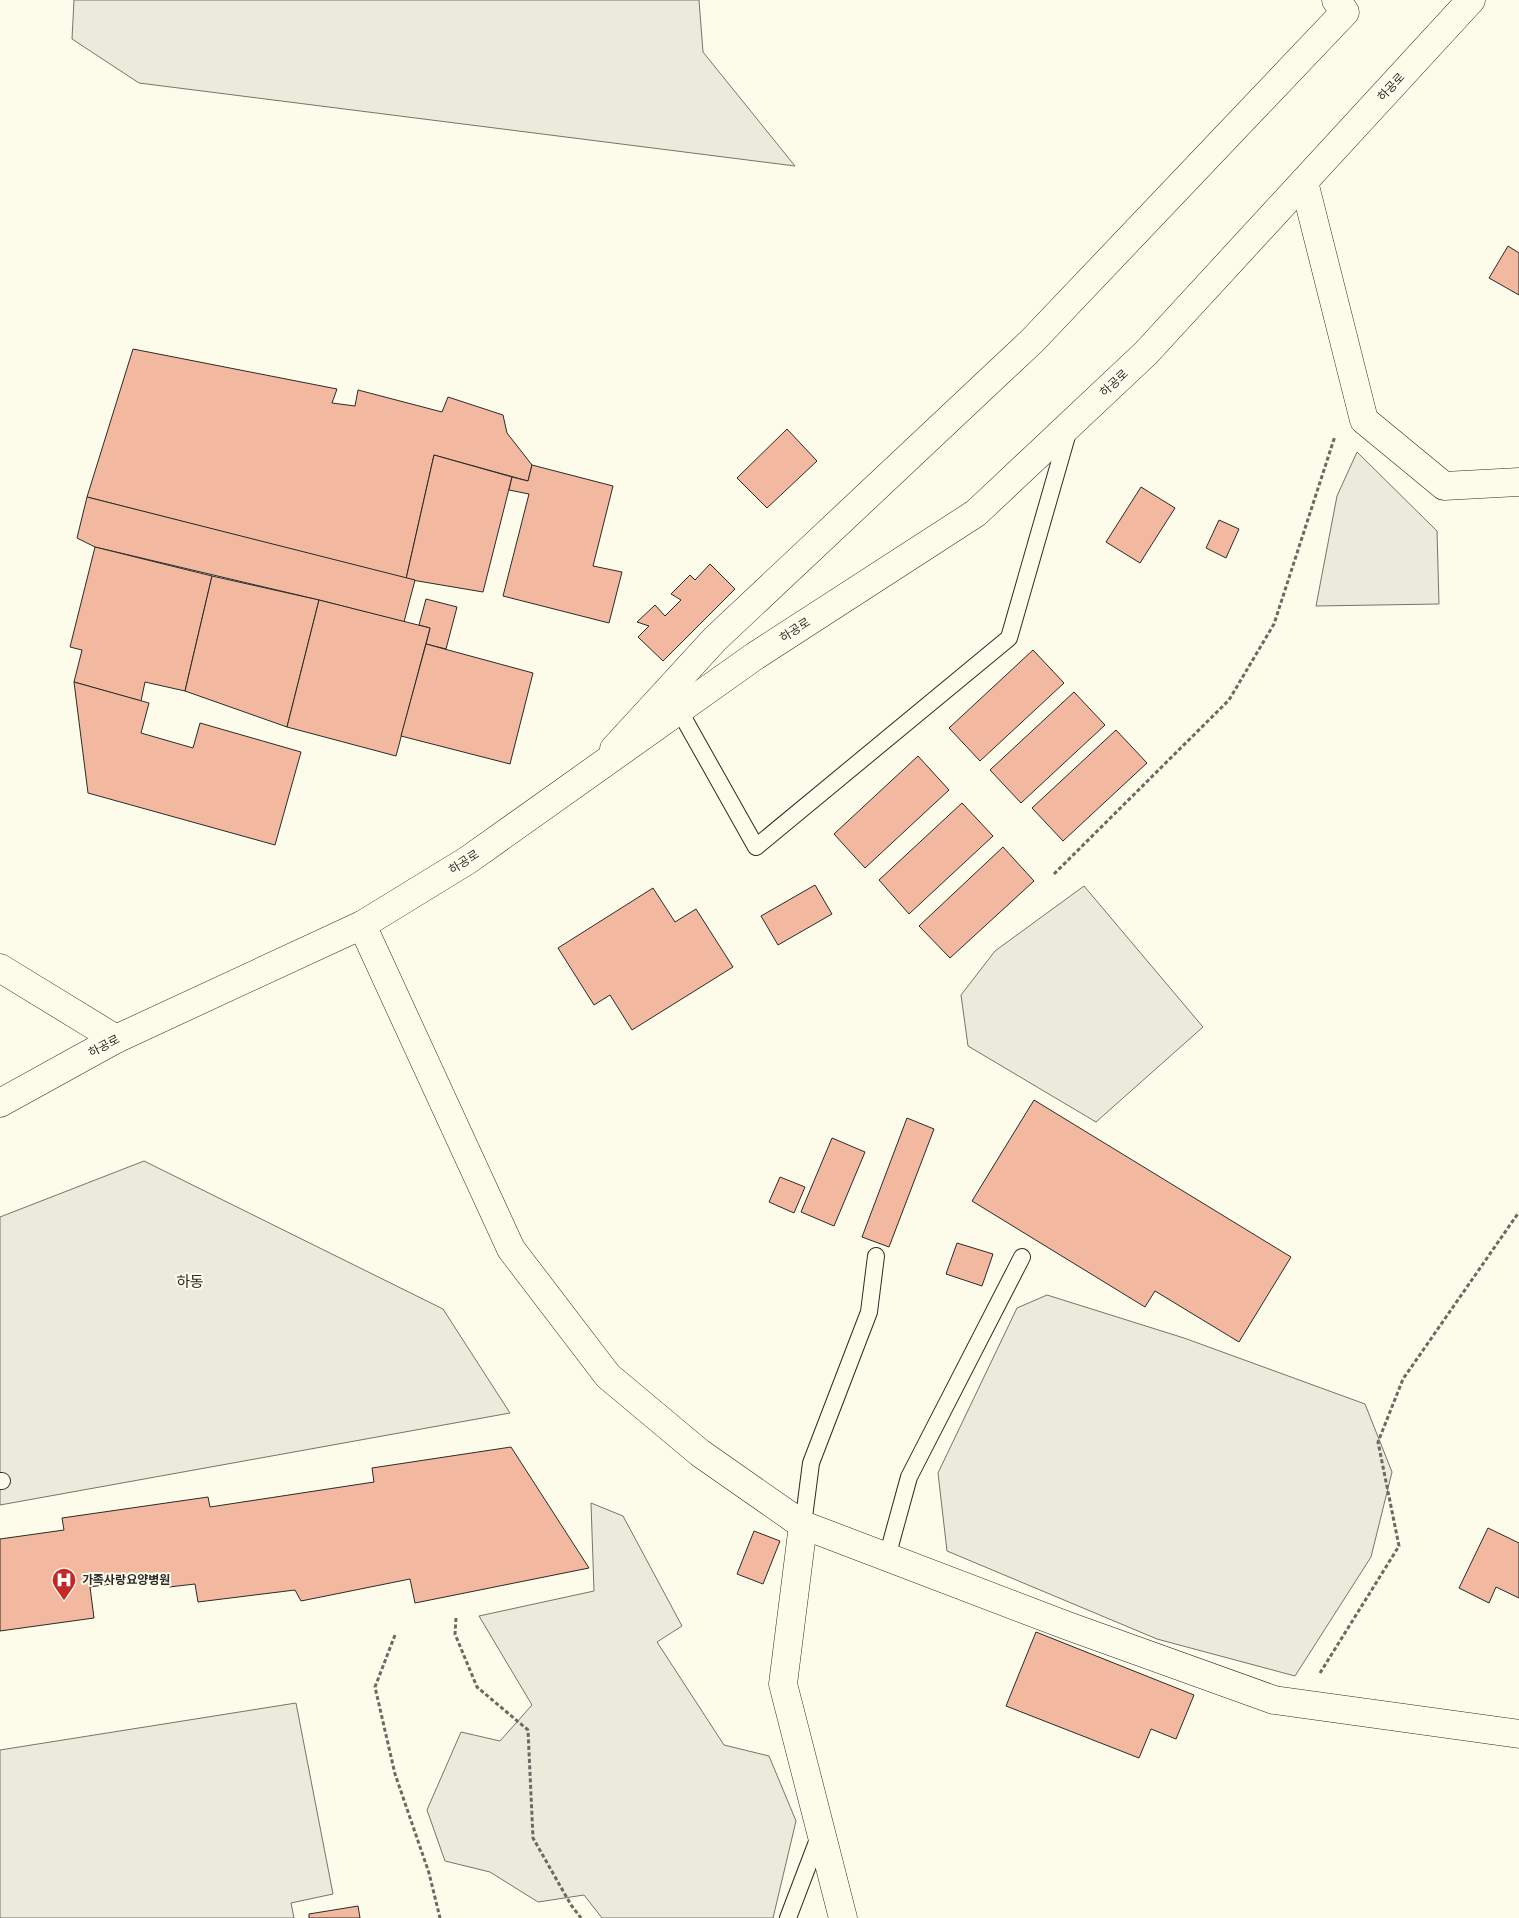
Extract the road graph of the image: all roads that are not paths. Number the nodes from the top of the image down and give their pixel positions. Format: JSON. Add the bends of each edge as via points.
{"nodes":[{"id":1,"x":1470,"y":0,"type":"edge"},
{"id":2,"x":1346,"y":4,"type":"edge"},
{"id":3,"x":1304,"y":182,"type":"junction"},
{"id":4,"x":1071,"y":424,"type":"junction"},
{"id":5,"x":1519,"y":482,"type":"edge"},
{"id":6,"x":679,"y":710,"type":"junction"},
{"id":7,"x":596,"y":769,"type":"junction"},
{"id":8,"x":362,"y":925,"type":"junction"},
{"id":9,"x":0,"y":968,"type":"edge"},
{"id":10,"x":116,"y":1040,"type":"junction"},
{"id":11,"x":0,"y":1103,"type":"edge"},
{"id":12,"x":876,"y":1256,"type":"dead end"},
{"id":13,"x":1022,"y":1257,"type":"dead end"},
{"id":14,"x":803,"y":1525,"type":"junction"},
{"id":15,"x":887,"y":1557,"type":"junction"},
{"id":16,"x":1519,"y":1734,"type":"edge"},
{"id":17,"x":821,"y":1832,"type":"junction"},
{"id":18,"x":788,"y":1918,"type":"edge"},
{"id":19,"x":843,"y":1918,"type":"edge"}],
"edges":[{"from":1,"to":3,"type":"street","name":"하공로"},
{"from":2,"to":7,"type":"street","via":[[1034,340],[715,639]]},
{"from":3,"to":4,"type":"street","name":"하공로","via":[[1146,353]]},
{"from":3,"to":5,"type":"street","via":[[1364,420],[1444,486]]},
{"from":4,"to":6,"type":"street","name":"하공로","via":[[976,513],[755,656]]},
{"from":4,"to":6,"type":"lane","via":[[1009,638],[756,847]]},
{"from":6,"to":7,"type":"street","name":"하공로"},
{"from":7,"to":8,"type":"street","name":"하공로","via":[[468,860]]},
{"from":8,"to":10,"type":"street","name":"하공로"},
{"from":8,"to":14,"type":"street","via":[[511,1249],[608,1376],[700,1453]]},
{"from":9,"to":10,"type":"street"},
{"from":10,"to":11,"type":"street","name":"하공로"},
{"from":12,"to":14,"type":"lane","via":[[869,1312],[811,1463]]},
{"from":13,"to":15,"type":"lane","via":[[909,1477]]},
{"from":14,"to":15,"type":"street"},
{"from":14,"to":17,"type":"street","via":[[783,1684]]},
{"from":15,"to":16,"type":"street","via":[[1274,1700]]},
{"from":17,"to":18,"type":"lane"},
{"from":17,"to":19,"type":"street"}]}
